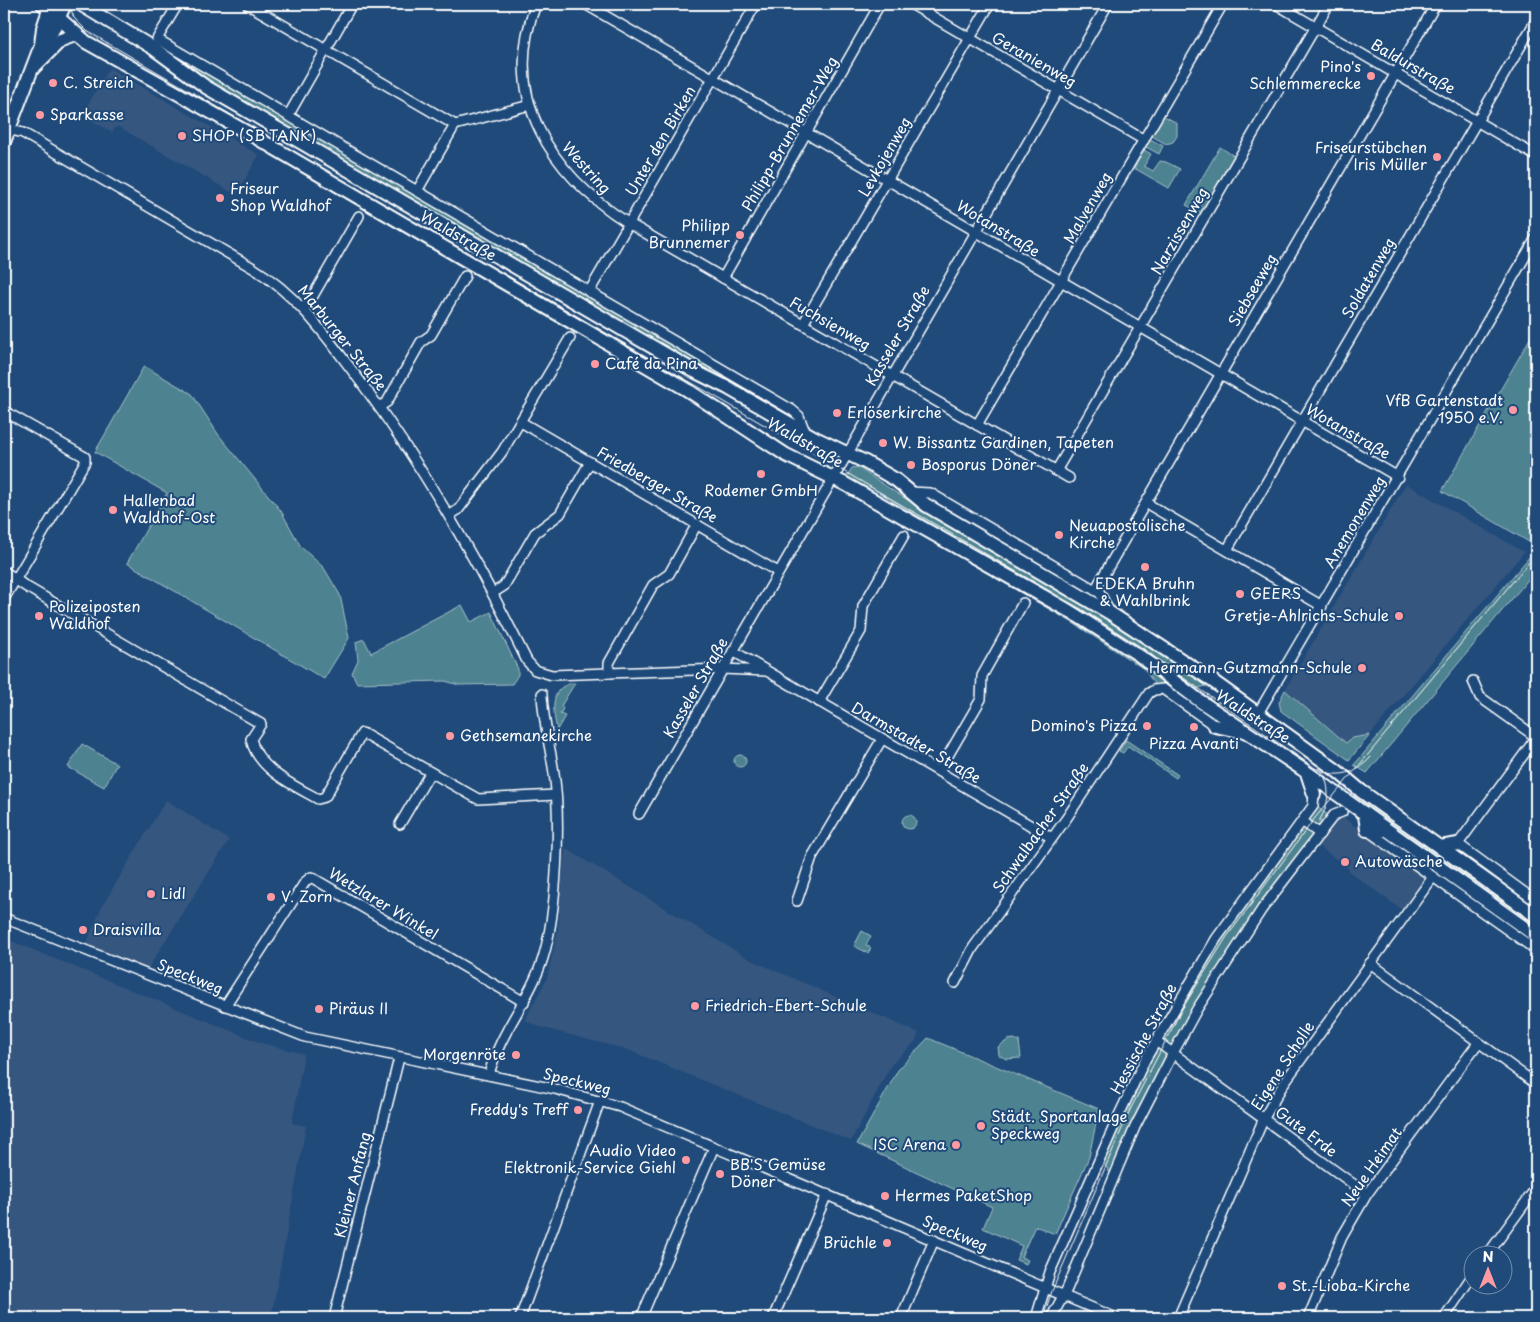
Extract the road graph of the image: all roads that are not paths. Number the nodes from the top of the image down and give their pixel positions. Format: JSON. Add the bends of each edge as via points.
{"nodes":[{"id":1,"x":65,"y":4,"type":"edge"},
{"id":2,"x":80,"y":4,"type":"edge"},
{"id":3,"x":178,"y":4,"type":"edge"},
{"id":4,"x":247,"y":4,"type":"edge"},
{"id":5,"x":352,"y":4,"type":"edge"},
{"id":6,"x":536,"y":4,"type":"edge"},
{"id":7,"x":585,"y":4,"type":"edge"},
{"id":8,"x":756,"y":4,"type":"edge"},
{"id":9,"x":880,"y":4,"type":"edge"},
{"id":10,"x":911,"y":4,"type":"edge"},
{"id":11,"x":990,"y":4,"type":"edge"},
{"id":12,"x":1108,"y":4,"type":"edge"},
{"id":13,"x":1223,"y":4,"type":"edge"},
{"id":14,"x":1276,"y":4,"type":"edge"},
{"id":15,"x":1329,"y":4,"type":"edge"},
{"id":16,"x":1436,"y":4,"type":"edge"},
{"id":17,"x":48,"y":5,"type":"edge"},
{"id":18,"x":59,"y":18,"type":"junction"},
{"id":19,"x":1536,"y":20,"type":"edge"},
{"id":20,"x":1315,"y":27,"type":"junction"},
{"id":21,"x":75,"y":35,"type":"junction"},
{"id":22,"x":970,"y":38,"type":"junction"},
{"id":23,"x":41,"y":45,"type":"junction"},
{"id":24,"x":326,"y":50,"type":"junction"},
{"id":25,"x":31,"y":70,"type":"junction"},
{"id":26,"x":1396,"y":73,"type":"junction"},
{"id":27,"x":713,"y":78,"type":"junction"},
{"id":28,"x":1058,"y":90,"type":"junction"},
{"id":29,"x":530,"y":105,"type":"junction"},
{"id":30,"x":288,"y":116,"type":"junction"},
{"id":31,"x":1478,"y":120,"type":"junction"},
{"id":32,"x":455,"y":125,"type":"junction"},
{"id":33,"x":8,"y":128,"type":"junction"},
{"id":34,"x":807,"y":133,"type":"junction"},
{"id":35,"x":1144,"y":140,"type":"junction"},
{"id":36,"x":4,"y":142,"type":"edge"},
{"id":37,"x":1536,"y":156,"type":"edge"},
{"id":38,"x":887,"y":180,"type":"junction"},
{"id":39,"x":417,"y":191,"type":"junction"},
{"id":40,"x":359,"y":216,"type":"dead end"},
{"id":41,"x":628,"y":223,"type":"junction"},
{"id":42,"x":975,"y":232,"type":"junction"},
{"id":43,"x":1536,"y":238,"type":"edge"},
{"id":44,"x":465,"y":276,"type":"dead end"},
{"id":45,"x":723,"y":278,"type":"junction"},
{"id":46,"x":1061,"y":283,"type":"junction"},
{"id":47,"x":589,"y":292,"type":"junction"},
{"id":48,"x":303,"y":308,"type":"junction"},
{"id":49,"x":803,"y":324,"type":"junction"},
{"id":50,"x":1140,"y":328,"type":"junction"},
{"id":51,"x":570,"y":338,"type":"dead end"},
{"id":52,"x":1220,"y":373,"type":"junction"},
{"id":53,"x":891,"y":375,"type":"junction"},
{"id":54,"x":379,"y":407,"type":"junction"},
{"id":55,"x":4,"y":410,"type":"edge"},
{"id":56,"x":1302,"y":421,"type":"junction"},
{"id":57,"x":521,"y":422,"type":"junction"},
{"id":58,"x":977,"y":425,"type":"junction"},
{"id":59,"x":805,"y":432,"type":"junction"},
{"id":60,"x":847,"y":452,"type":"junction"},
{"id":61,"x":590,"y":462,"type":"junction"},
{"id":62,"x":1056,"y":471,"type":"junction"},
{"id":63,"x":1398,"y":477,"type":"junction"},
{"id":64,"x":1069,"y":478,"type":"dead end"},
{"id":65,"x":832,"y":479,"type":"junction"},
{"id":66,"x":910,"y":492,"type":"junction"},
{"id":67,"x":1146,"y":504,"type":"junction"},
{"id":68,"x":450,"y":515,"type":"junction"},
{"id":69,"x":697,"y":524,"type":"junction"},
{"id":70,"x":904,"y":535,"type":"dead end"},
{"id":71,"x":1227,"y":550,"type":"junction"},
{"id":72,"x":4,"y":571,"type":"edge"},
{"id":73,"x":778,"y":572,"type":"junction"},
{"id":74,"x":16,"y":579,"type":"junction"},
{"id":75,"x":1095,"y":590,"type":"junction"},
{"id":76,"x":493,"y":593,"type":"junction"},
{"id":77,"x":4,"y":599,"type":"edge"},
{"id":78,"x":1023,"y":603,"type":"dead end"},
{"id":79,"x":1322,"y":606,"type":"junction"},
{"id":80,"x":1110,"y":614,"type":"junction"},
{"id":81,"x":733,"y":651,"type":"junction"},
{"id":82,"x":723,"y":669,"type":"junction"},
{"id":83,"x":766,"y":671,"type":"junction"},
{"id":84,"x":608,"y":673,"type":"junction"},
{"id":85,"x":544,"y":674,"type":"joint"},
{"id":86,"x":1474,"y":681,"type":"dead end"},
{"id":87,"x":1154,"y":690,"type":"joint"},
{"id":88,"x":542,"y":694,"type":"dead end"},
{"id":89,"x":820,"y":702,"type":"junction"},
{"id":90,"x":1257,"y":715,"type":"junction"},
{"id":91,"x":1215,"y":726,"type":"joint"},
{"id":92,"x":1250,"y":734,"type":"junction"},
{"id":93,"x":1536,"y":737,"type":"edge"},
{"id":94,"x":882,"y":739,"type":"junction"},
{"id":95,"x":939,"y":771,"type":"junction"},
{"id":96,"x":430,"y":773,"type":"junction"},
{"id":97,"x":1307,"y":773,"type":"junction"},
{"id":98,"x":1314,"y":794,"type":"joint"},
{"id":99,"x":556,"y":795,"type":"junction"},
{"id":100,"x":1342,"y":812,"type":"joint"},
{"id":101,"x":1361,"y":812,"type":"junction"},
{"id":102,"x":639,"y":814,"type":"dead end"},
{"id":103,"x":1302,"y":821,"type":"junction"},
{"id":104,"x":400,"y":824,"type":"dead end"},
{"id":105,"x":1367,"y":830,"type":"junction"},
{"id":106,"x":1386,"y":830,"type":"junction"},
{"id":107,"x":1320,"y":834,"type":"junction"},
{"id":108,"x":1052,"y":838,"type":"junction"},
{"id":109,"x":1458,"y":844,"type":"junction"},
{"id":110,"x":1440,"y":847,"type":"junction"},
{"id":111,"x":1433,"y":877,"type":"junction"},
{"id":112,"x":1536,"y":900,"type":"edge"},
{"id":113,"x":797,"y":901,"type":"dead end"},
{"id":114,"x":1536,"y":916,"type":"edge"},
{"id":115,"x":4,"y":918,"type":"edge"},
{"id":116,"x":16,"y":923,"type":"junction"},
{"id":117,"x":4,"y":924,"type":"edge"},
{"id":118,"x":1536,"y":936,"type":"edge"},
{"id":119,"x":1536,"y":950,"type":"edge"},
{"id":120,"x":1370,"y":964,"type":"junction"},
{"id":121,"x":955,"y":983,"type":"dead end"},
{"id":122,"x":524,"y":1002,"type":"junction"},
{"id":123,"x":225,"y":1006,"type":"junction"},
{"id":124,"x":1156,"y":1041,"type":"junction"},
{"id":125,"x":1478,"y":1043,"type":"junction"},
{"id":126,"x":1172,"y":1053,"type":"junction"},
{"id":127,"x":399,"y":1058,"type":"junction"},
{"id":128,"x":489,"y":1075,"type":"junction"},
{"id":129,"x":1536,"y":1084,"type":"edge"},
{"id":130,"x":600,"y":1101,"type":"junction"},
{"id":131,"x":1264,"y":1118,"type":"junction"},
{"id":132,"x":714,"y":1146,"type":"junction"},
{"id":133,"x":1536,"y":1188,"type":"edge"},
{"id":134,"x":827,"y":1194,"type":"junction"},
{"id":135,"x":1367,"y":1194,"type":"junction"},
{"id":136,"x":934,"y":1240,"type":"junction"},
{"id":137,"x":1495,"y":1244,"type":"edge"},
{"id":138,"x":1044,"y":1288,"type":"junction"},
{"id":139,"x":1462,"y":1291,"type":"edge"},
{"id":140,"x":1063,"y":1296,"type":"junction"},
{"id":141,"x":334,"y":1318,"type":"edge"},
{"id":142,"x":520,"y":1318,"type":"edge"},
{"id":143,"x":641,"y":1318,"type":"edge"},
{"id":144,"x":774,"y":1318,"type":"edge"},
{"id":145,"x":900,"y":1318,"type":"edge"},
{"id":146,"x":1036,"y":1318,"type":"edge"},
{"id":147,"x":1051,"y":1318,"type":"edge"},
{"id":148,"x":1116,"y":1318,"type":"edge"},
{"id":149,"x":1178,"y":1318,"type":"edge"},
{"id":150,"x":1308,"y":1318,"type":"edge"},
{"id":151,"x":1444,"y":1318,"type":"edge"}],
"edges":[{"from":1,"to":18,"type":"main road"},
{"from":2,"to":59,"type":"main road","name":"Waldstraße","via":[[153,48],[206,87],[694,371]]},
{"from":3,"to":30,"type":"street","name":"Waldstraße","via":[[157,40]]},
{"from":4,"to":24,"type":"street"},
{"from":5,"to":24,"type":"street"},
{"from":6,"to":29,"type":"street","name":"Westring","via":[[528,32],[525,61]]},
{"from":7,"to":27,"type":"street","name":"Wotanstraße"},
{"from":8,"to":27,"type":"street","name":"Unter den Birken"},
{"from":9,"to":34,"type":"street","name":"Philipp-Brunnemer-Weg"},
{"from":10,"to":22,"type":"street","name":"Geranienweg"},
{"from":11,"to":22,"type":"street","name":"Levkojenweg"},
{"from":12,"to":28,"type":"street","name":"Kasseler Straße"},
{"from":13,"to":35,"type":"street","name":"Malvenweg"},
{"from":14,"to":20,"type":"street","name":"Baldurstraße"},
{"from":15,"to":20,"type":"street","name":"Narzissenweg"},
{"from":16,"to":26,"type":"street","name":"Siebseeweg"},
{"from":17,"to":18,"type":"main road","name":"Waldstraße"},
{"from":17,"to":23,"type":"main road"},
{"from":18,"to":21,"type":"main road","name":"Waldstraße"},
{"from":18,"to":23,"type":"main road"},
{"from":19,"to":31,"type":"street","name":"Soldatenweg"},
{"from":20,"to":26,"type":"street","name":"Baldurstraße"},
{"from":20,"to":50,"type":"street","name":"Narzissenweg"},
{"from":21,"to":25,"type":"main road","via":[[61,40]]},
{"from":21,"to":65,"type":"main road","name":"Waldstraße","via":[[635,359],[721,410],[786,455]]},
{"from":22,"to":28,"type":"street","name":"Geranienweg"},
{"from":22,"to":38,"type":"street","name":"Levkojenweg"},
{"from":23,"to":25,"type":"main road"},
{"from":24,"to":30,"type":"street"},
{"from":24,"to":32,"type":"street"},
{"from":25,"to":33,"type":"main road"},
{"from":26,"to":31,"type":"street","name":"Baldurstraße"},
{"from":26,"to":52,"type":"street","name":"Siebseeweg"},
{"from":27,"to":34,"type":"street","name":"Wotanstraße"},
{"from":27,"to":41,"type":"street","name":"Unter den Birken"},
{"from":28,"to":35,"type":"street","name":"Geranienweg"},
{"from":28,"to":42,"type":"street","name":"Kasseler Straße"},
{"from":29,"to":32,"type":"street"},
{"from":29,"to":41,"type":"street","name":"Westring","via":[[545,142],[564,168],[586,192]]},
{"from":30,"to":39,"type":"street","name":"Waldstraße"},
{"from":31,"to":37,"type":"street","name":"Baldurstraße"},
{"from":31,"to":56,"type":"street","name":"Soldatenweg"},
{"from":32,"to":39,"type":"street"},
{"from":33,"to":36,"type":"main road"},
{"from":33,"to":48,"type":"street","name":"Marburger Straße","via":[[276,282]]},
{"from":34,"to":38,"type":"street","name":"Wotanstraße"},
{"from":34,"to":45,"type":"street","name":"Philipp-Brunnemer-Weg"},
{"from":35,"to":46,"type":"street","name":"Malvenweg"},
{"from":38,"to":42,"type":"street","name":"Wotanstraße"},
{"from":38,"to":49,"type":"street","name":"Levkojenweg"},
{"from":39,"to":47,"type":"street","name":"Waldstraße"},
{"from":40,"to":48,"type":"street"},
{"from":41,"to":45,"type":"street","name":"Fuchsienweg"},
{"from":41,"to":47,"type":"street","name":"Unter den Birken"},
{"from":42,"to":46,"type":"street","name":"Wotanstraße"},
{"from":42,"to":53,"type":"street","name":"Kasseler Straße"},
{"from":43,"to":63,"type":"street","name":"Anemonenweg"},
{"from":44,"to":54,"type":"street","via":[[431,335],[422,342],[386,402]]},
{"from":45,"to":49,"type":"street","name":"Fuchsienweg"},
{"from":46,"to":50,"type":"street","name":"Wotanstraße"},
{"from":46,"to":58,"type":"street","name":"Malvenweg"},
{"from":47,"to":59,"type":"street","name":"Waldstraße","via":[[792,410],[799,416]]},
{"from":48,"to":54,"type":"street","name":"Marburger Straße"},
{"from":49,"to":53,"type":"street","name":"Fuchsienweg"},
{"from":50,"to":52,"type":"street","name":"Wotanstraße"},
{"from":50,"to":62,"type":"street","name":"Narzissenweg"},
{"from":51,"to":57,"type":"street"},
{"from":52,"to":56,"type":"street","name":"Wotanstraße"},
{"from":52,"to":67,"type":"street","name":"Siebseeweg"},
{"from":53,"to":58,"type":"street","name":"Fuchsienweg"},
{"from":53,"to":60,"type":"street","name":"Kasseler Straße"},
{"from":54,"to":68,"type":"street","name":"Marburger Straße"},
{"from":55,"to":74,"type":"street","via":[[85,457]]},
{"from":56,"to":63,"type":"street","name":"Wotanstraße"},
{"from":56,"to":71,"type":"street","name":"Soldatenweg"},
{"from":57,"to":61,"type":"street","name":"Friedberger Straße"},
{"from":57,"to":68,"type":"street","via":[[483,480]]},
{"from":58,"to":62,"type":"street","name":"Fuchsienweg"},
{"from":59,"to":60,"type":"main road","name":"Waldstraße"},
{"from":60,"to":65,"type":"street","name":"Kasseler Straße"},
{"from":60,"to":66,"type":"main road","name":"Waldstraße","via":[[896,480]]},
{"from":61,"to":69,"type":"street","name":"Friedberger Straße"},
{"from":61,"to":76,"type":"street","via":[[560,514],[535,533],[504,586]]},
{"from":62,"to":64,"type":"street","name":"Fuchsienweg"},
{"from":63,"to":79,"type":"street","name":"Anemonenweg"},
{"from":65,"to":73,"type":"street","name":"Kasseler Straße"},
{"from":65,"to":92,"type":"main road","name":"Waldstraße","via":[[985,561],[1078,616]]},
{"from":66,"to":75,"type":"street","name":"Waldstraße","via":[[930,493]]},
{"from":66,"to":80,"type":"main road","name":"Waldstraße","via":[[939,514]]},
{"from":67,"to":71,"type":"street"},
{"from":67,"to":75,"type":"street","name":"Siebseeweg"},
{"from":68,"to":76,"type":"street","name":"Marburger Straße"},
{"from":69,"to":73,"type":"street","name":"Friedberger Straße"},
{"from":69,"to":84,"type":"street","via":[[669,574],[653,585],[609,663]]},
{"from":70,"to":89,"type":"street","via":[[863,606],[861,631]]},
{"from":71,"to":79,"type":"street"},
{"from":72,"to":74,"type":"street"},
{"from":73,"to":81,"type":"street","name":"Kasseler Straße"},
{"from":74,"to":77,"type":"street"},
{"from":74,"to":96,"type":"street","via":[[260,724],[251,739],[253,750],[268,768],[318,798],[325,796],[362,733]]},
{"from":75,"to":80,"type":"street","name":"Waldstraße"},
{"from":76,"to":85,"type":"street","name":"Marburger Straße","via":[[527,661]]},
{"from":78,"to":95,"type":"street","via":[[982,676],[981,699]]},
{"from":79,"to":90,"type":"street","name":"Anemonenweg"},
{"from":80,"to":90,"type":"main road","name":"Waldstraße","via":[[1207,677]]},
{"from":81,"to":82,"type":"street","name":"Kasseler Straße"},
{"from":81,"to":83,"type":"street","name":"Darmstadter Straße"},
{"from":82,"to":83,"type":"street","name":"Darmstadter Straße"},
{"from":82,"to":84,"type":"street","name":"Darmstadter Straße"},
{"from":82,"to":102,"type":"street","name":"Kasseler Straße"},
{"from":83,"to":89,"type":"street","name":"Darmstadter Straße"},
{"from":84,"to":85,"type":"street","name":"Darmstadter Straße"},
{"from":86,"to":93,"type":"street","via":[[1480,697]]},
{"from":87,"to":91,"type":"street","name":"Waldstraße","via":[[1163,689]]},
{"from":87,"to":108,"type":"street","name":"Schwalbacher Straße"},
{"from":88,"to":99,"type":"street"},
{"from":89,"to":94,"type":"street","name":"Darmstadter Straße"},
{"from":90,"to":110,"type":"main road","name":"Waldstraße"},
{"from":91,"to":92,"type":"main road"},
{"from":92,"to":97,"type":"main road","name":"Waldstraße"},
{"from":93,"to":109,"type":"street"},
{"from":94,"to":95,"type":"street","name":"Darmstadter Straße"},
{"from":94,"to":113,"type":"street","via":[[812,857]]},
{"from":95,"to":108,"type":"street","name":"Darmstadter Straße"},
{"from":96,"to":99,"type":"street","via":[[478,799]]},
{"from":96,"to":104,"type":"street"},
{"from":97,"to":98,"type":"main road"},
{"from":97,"to":101,"type":"main road","name":"Waldstraße"},
{"from":98,"to":103,"type":"street","name":"Hessische Straße","via":[[1313,806]]},
{"from":99,"to":122,"type":"street","via":[[556,841],[546,943],[538,972]]},
{"from":100,"to":101,"type":"main road"},
{"from":100,"to":107,"type":"street","via":[[1334,815]]},
{"from":101,"to":105,"type":"main road"},
{"from":101,"to":106,"type":"main road","name":"Waldstraße"},
{"from":103,"to":107,"type":"street"},
{"from":103,"to":124,"type":"street","name":"Hessische Straße","via":[[1216,939]]},
{"from":105,"to":106,"type":"main road"},
{"from":105,"to":111,"type":"street"},
{"from":106,"to":118,"type":"main road","name":"Waldstraße"},
{"from":107,"to":126,"type":"street","via":[[1238,945]]},
{"from":108,"to":121,"type":"street","name":"Schwalbacher Straße","via":[[973,948]]},
{"from":109,"to":110,"type":"main road"},
{"from":109,"to":112,"type":"street"},
{"from":110,"to":114,"type":"main road","name":"Waldstraße"},
{"from":111,"to":119,"type":"street"},
{"from":111,"to":120,"type":"street","name":"Eigene Scholle"},
{"from":115,"to":116,"type":"street","name":"Speckweg"},
{"from":116,"to":117,"type":"street","name":"Speckweg"},
{"from":116,"to":123,"type":"street","name":"Speckweg"},
{"from":120,"to":125,"type":"street"},
{"from":120,"to":131,"type":"street","name":"Eigene Scholle","via":[[1284,1083]]},
{"from":122,"to":123,"type":"street","name":"Wetzlarer Winkel","via":[[311,878],[305,882]]},
{"from":122,"to":128,"type":"street","via":[[496,1052]]},
{"from":123,"to":127,"type":"street","name":"Speckweg","via":[[305,1037]]},
{"from":124,"to":126,"type":"street","name":"Gute Erde"},
{"from":124,"to":138,"type":"street","name":"Hessische Straße","via":[[1119,1115]]},
{"from":125,"to":129,"type":"street"},
{"from":125,"to":135,"type":"street","name":"Neue Heimat"},
{"from":126,"to":131,"type":"street","name":"Gute Erde"},
{"from":126,"to":140,"type":"street","via":[[1135,1127]]},
{"from":127,"to":128,"type":"street","name":"Speckweg"},
{"from":127,"to":141,"type":"street","name":"Kleiner Anfang"},
{"from":128,"to":130,"type":"street","name":"Speckweg"},
{"from":130,"to":132,"type":"street","name":"Speckweg"},
{"from":130,"to":142,"type":"street"},
{"from":131,"to":135,"type":"street","name":"Gute Erde"},
{"from":131,"to":149,"type":"street","name":"Eigene Scholle"},
{"from":132,"to":134,"type":"street","name":"Speckweg"},
{"from":132,"to":143,"type":"street"},
{"from":133,"to":137,"type":"street"},
{"from":134,"to":136,"type":"street","name":"Speckweg"},
{"from":134,"to":144,"type":"street"},
{"from":135,"to":150,"type":"street","name":"Neue Heimat","via":[[1342,1238]]},
{"from":136,"to":138,"type":"street","name":"Speckweg"},
{"from":136,"to":145,"type":"street"},
{"from":138,"to":140,"type":"street","name":"Speckweg"},
{"from":138,"to":146,"type":"street","name":"Hessische Straße"},
{"from":139,"to":151,"type":"street"},
{"from":140,"to":147,"type":"street"},
{"from":140,"to":148,"type":"street","name":"Speckweg"}]}
